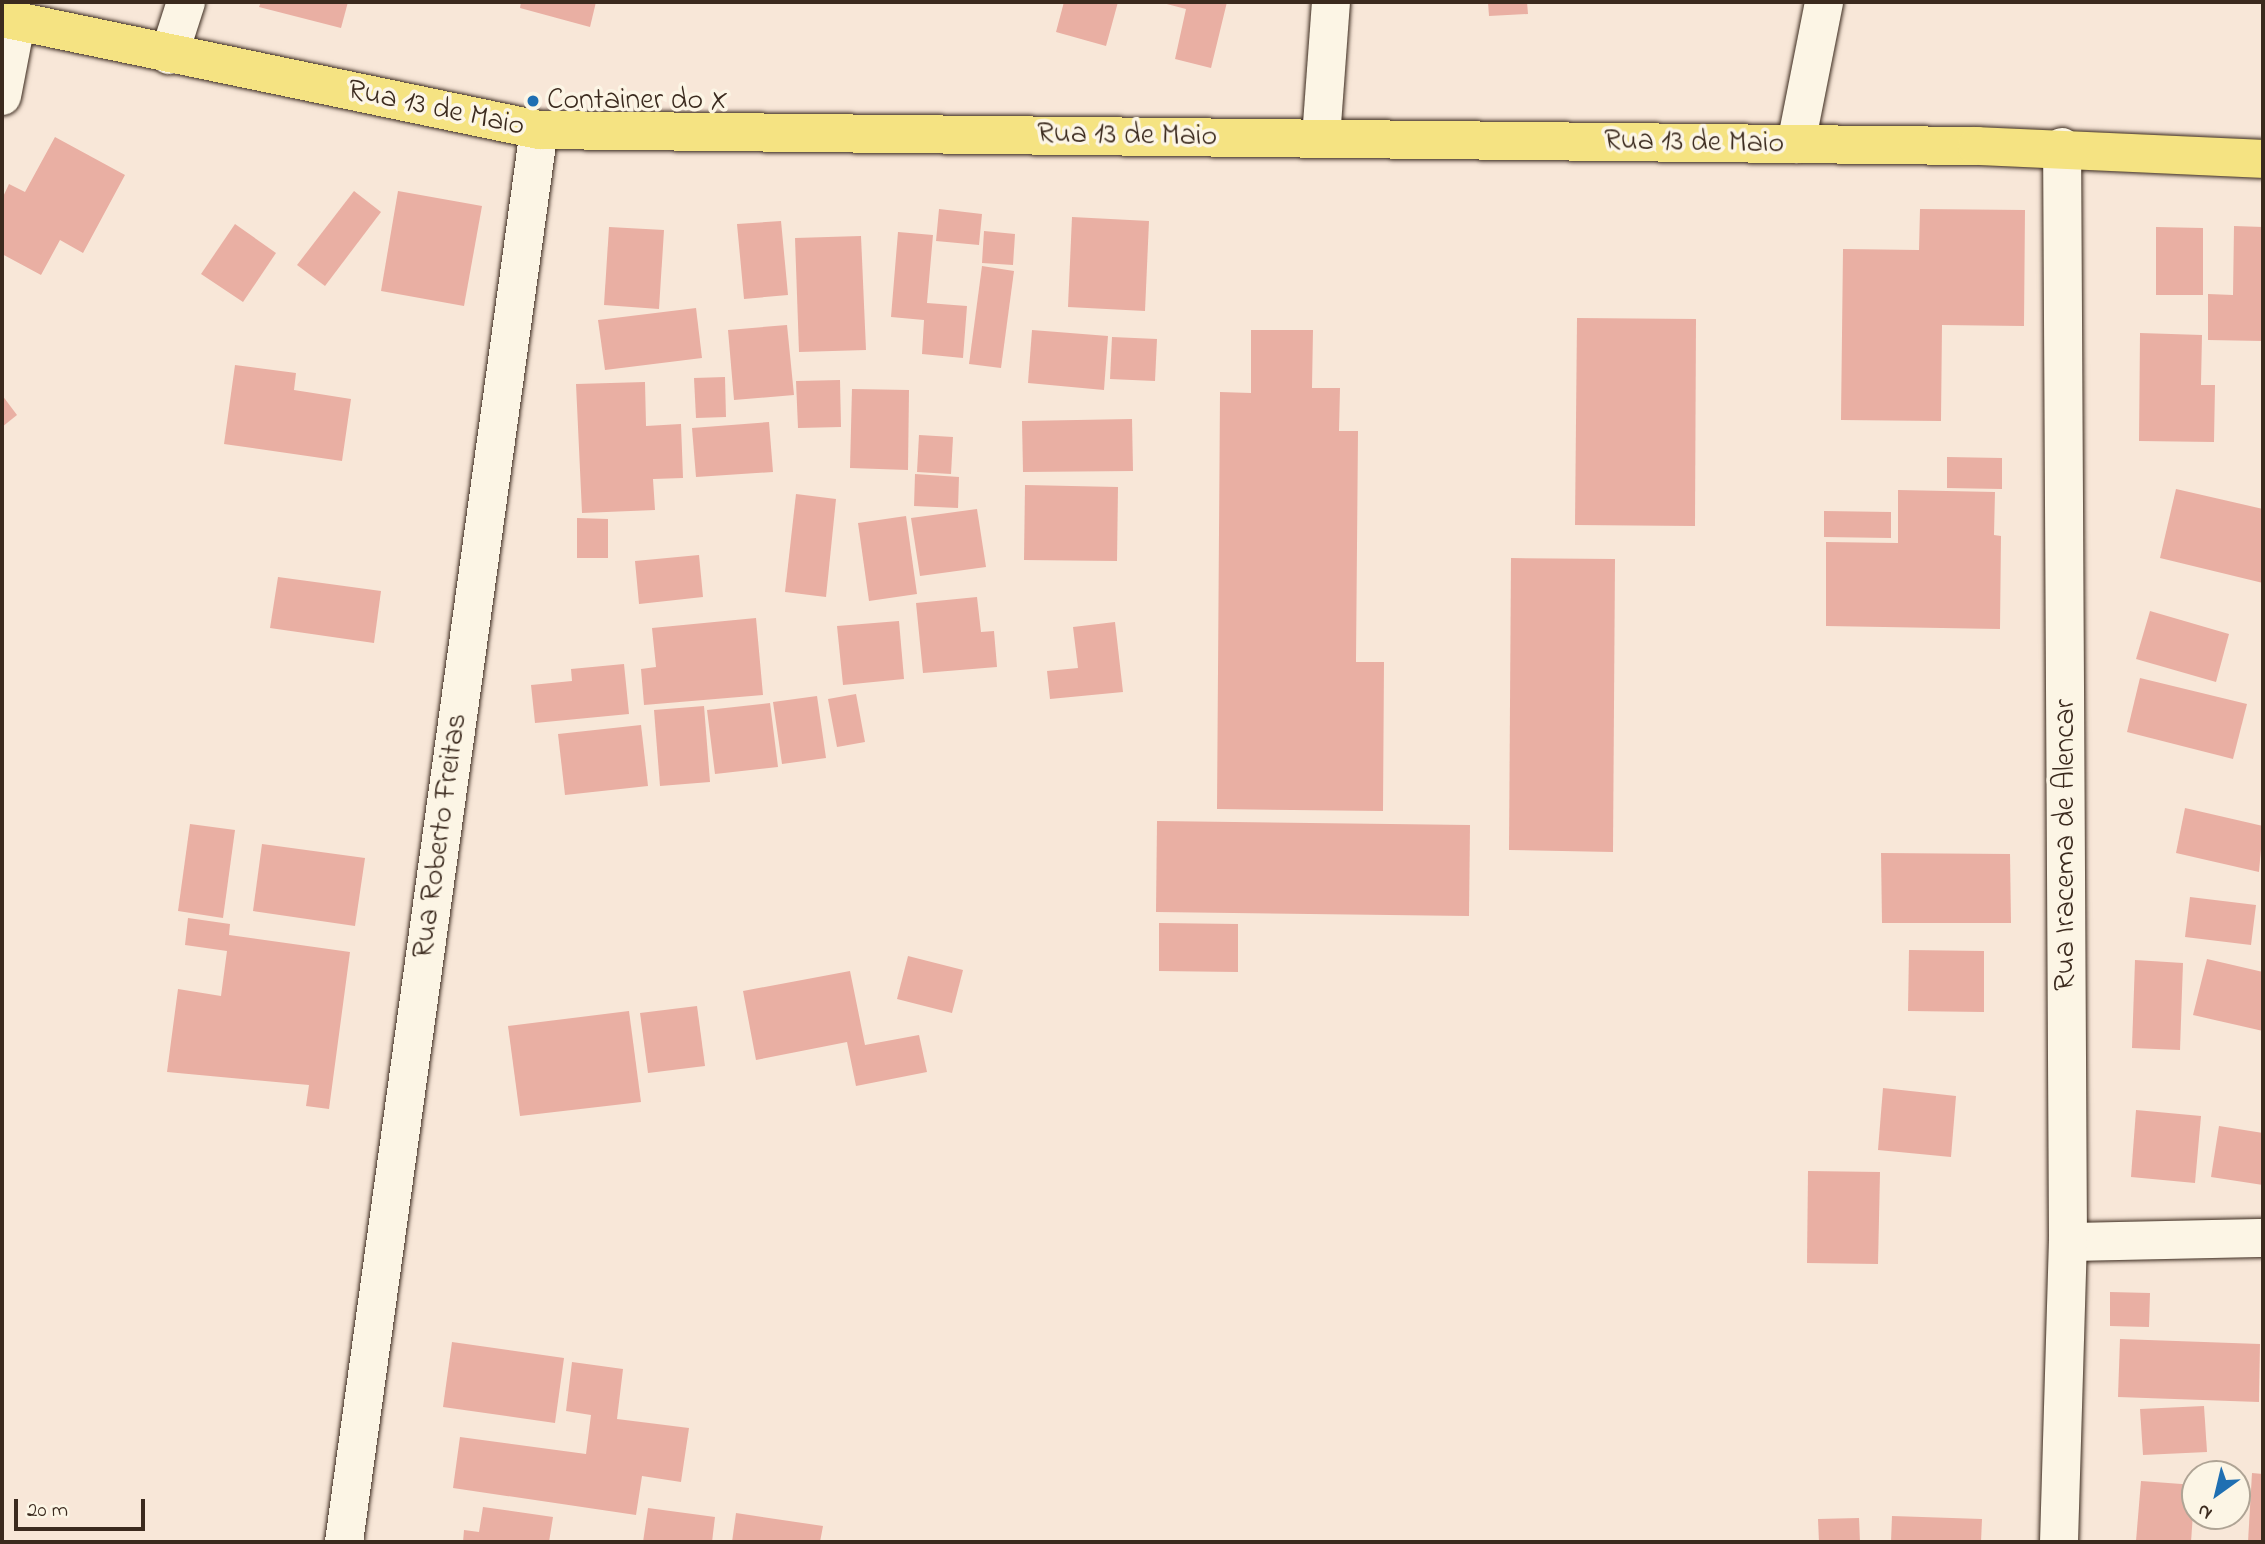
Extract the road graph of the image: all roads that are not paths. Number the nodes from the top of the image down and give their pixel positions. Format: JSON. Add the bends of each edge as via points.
{"nodes":[{"id":1,"x":186,"y":2,"type":"edge"},
{"id":2,"x":1331,"y":2,"type":"edge"},
{"id":3,"x":1824,"y":2,"type":"edge"},
{"id":4,"x":6,"y":27,"type":"edge"},
{"id":5,"x":169,"y":55,"type":"junction"},
{"id":6,"x":2,"y":96,"type":"edge"},
{"id":7,"x":538,"y":131,"type":"junction"},
{"id":8,"x":1321,"y":138,"type":"junction"},
{"id":9,"x":1796,"y":144,"type":"junction"},
{"id":10,"x":2062,"y":147,"type":"junction"},
{"id":11,"x":2263,"y":159,"type":"edge"},
{"id":12,"x":2263,"y":1238,"type":"edge"},
{"id":13,"x":2068,"y":1242,"type":"junction"},
{"id":14,"x":344,"y":1542,"type":"edge"},
{"id":15,"x":2059,"y":1542,"type":"edge"}],
"edges":[{"from":1,"to":5,"type":"street"},
{"from":2,"to":8,"type":"street"},
{"from":3,"to":9,"type":"street"},
{"from":4,"to":5,"type":"main road","name":"Rua 13 de Maio"},
{"from":4,"to":6,"type":"street"},
{"from":5,"to":7,"type":"main road","name":"Rua 13 de Maio"},
{"from":7,"to":8,"type":"main road","name":"Rua 13 de Maio"},
{"from":7,"to":14,"type":"street","name":"Rua Roberto Freitas"},
{"from":8,"to":9,"type":"main road","name":"Rua 13 de Maio"},
{"from":9,"to":10,"type":"main road","name":"Rua 13 de Maio"},
{"from":10,"to":11,"type":"main road","name":"Rua 13 de Maio"},
{"from":10,"to":13,"type":"street","name":"Rua Iracema de Alencar"},
{"from":12,"to":13,"type":"street"},
{"from":13,"to":15,"type":"street","name":"Rua Iracema de Alencar"}]}
